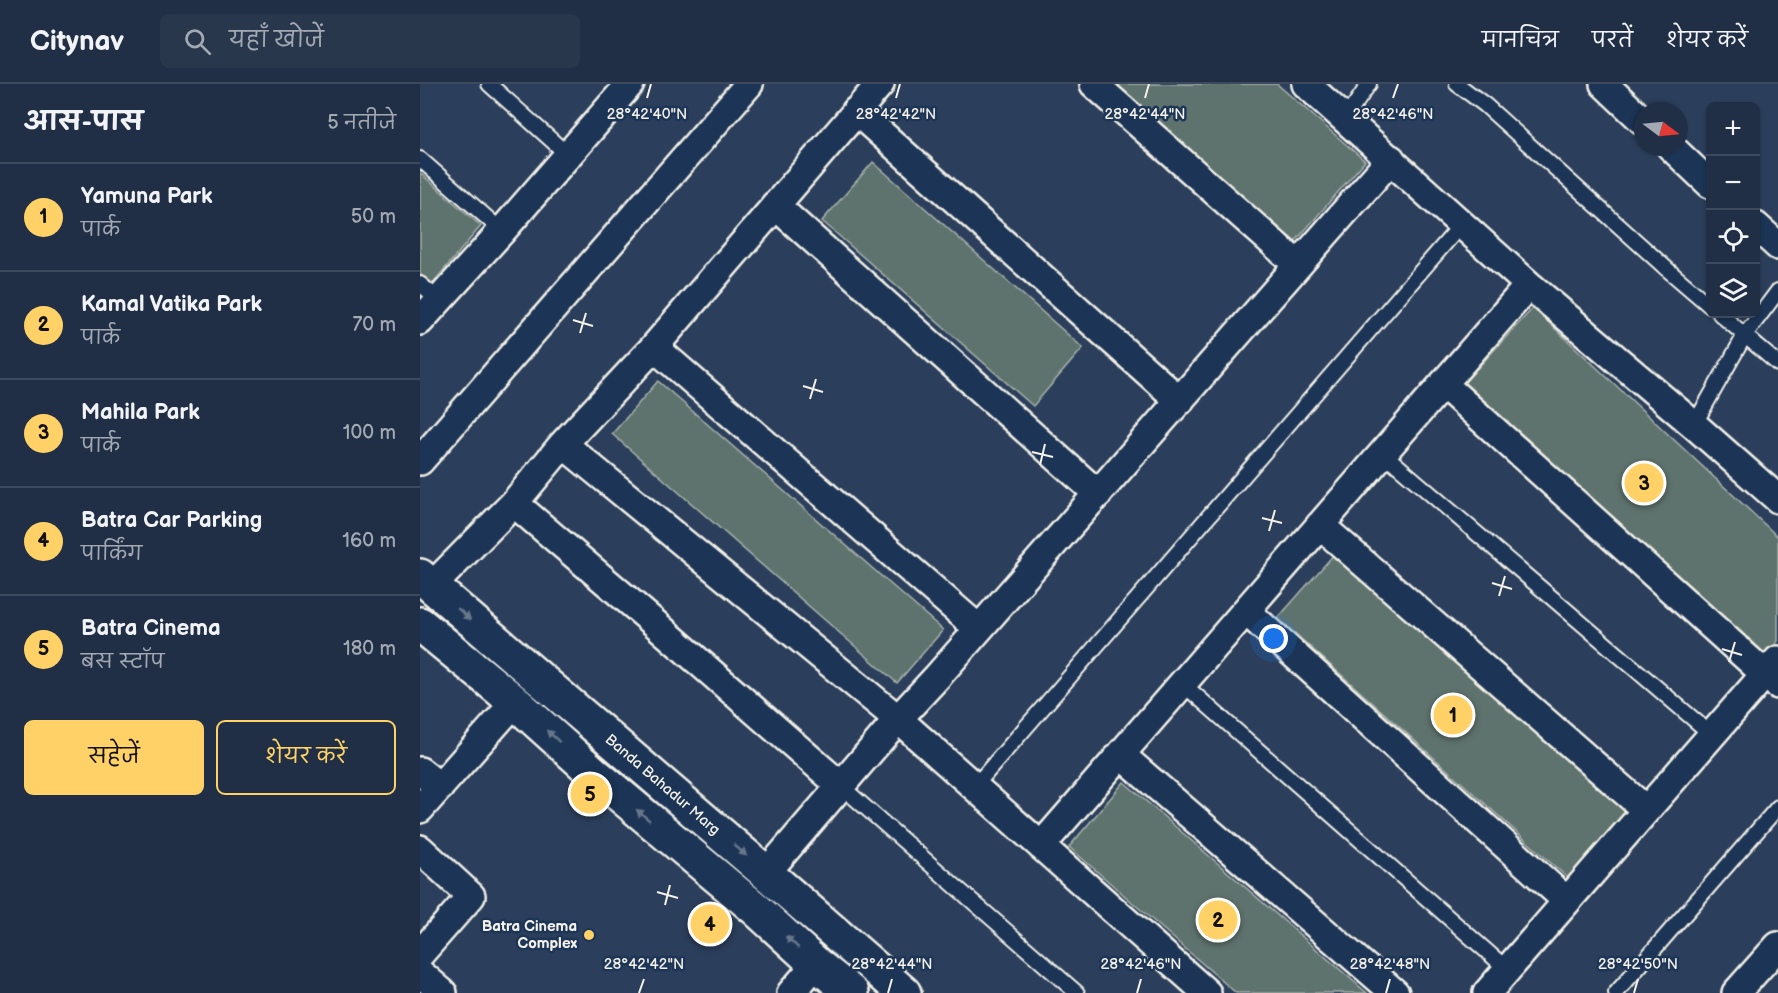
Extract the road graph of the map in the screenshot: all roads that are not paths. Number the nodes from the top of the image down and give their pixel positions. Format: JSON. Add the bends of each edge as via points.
{"nodes":[{"id":1,"x":489,"y":84,"type":"edge"},
{"id":2,"x":630,"y":84,"type":"edge"},
{"id":3,"x":749,"y":84,"type":"edge"},
{"id":4,"x":880,"y":84,"type":"edge"},
{"id":5,"x":1094,"y":84,"type":"edge"},
{"id":6,"x":1306,"y":84,"type":"edge"},
{"id":7,"x":1369,"y":84,"type":"edge"},
{"id":8,"x":1457,"y":84,"type":"edge"},
{"id":9,"x":1604,"y":84,"type":"edge"},
{"id":10,"x":856,"y":111,"type":"junction"},
{"id":11,"x":1634,"y":112,"type":"edge"},
{"id":12,"x":1345,"y":119,"type":"junction"},
{"id":13,"x":568,"y":155,"type":"junction"},
{"id":14,"x":1680,"y":156,"type":"edge"},
{"id":15,"x":420,"y":159,"type":"edge"},
{"id":16,"x":1391,"y":159,"type":"junction"},
{"id":17,"x":1706,"y":180,"type":"edge"},
{"id":18,"x":775,"y":205,"type":"junction"},
{"id":19,"x":1461,"y":225,"type":"junction"},
{"id":20,"x":1760,"y":230,"type":"edge"},
{"id":21,"x":502,"y":231,"type":"junction"},
{"id":22,"x":1778,"y":246,"type":"edge"},
{"id":23,"x":1298,"y":265,"type":"junction"},
{"id":24,"x":1529,"y":285,"type":"junction"},
{"id":25,"x":1778,"y":291,"type":"edge"},
{"id":26,"x":429,"y":292,"type":"edge"},
{"id":27,"x":1706,"y":303,"type":"edge"},
{"id":28,"x":1725,"y":318,"type":"edge"},
{"id":29,"x":420,"y":321,"type":"edge"},
{"id":30,"x":1745,"y":335,"type":"junction"},
{"id":31,"x":654,"y":347,"type":"junction"},
{"id":32,"x":1778,"y":364,"type":"edge"},
{"id":33,"x":1443,"y":384,"type":"junction"},
{"id":34,"x":1180,"y":401,"type":"junction"},
{"id":35,"x":1694,"y":425,"type":"junction"},
{"id":36,"x":563,"y":444,"type":"junction"},
{"id":37,"x":1383,"y":453,"type":"junction"},
{"id":38,"x":420,"y":461,"type":"edge"},
{"id":39,"x":1098,"y":494,"type":"junction"},
{"id":40,"x":1778,"y":499,"type":"edge"},
{"id":41,"x":514,"y":503,"type":"junction"},
{"id":42,"x":1320,"y":525,"type":"junction"},
{"id":43,"x":426,"y":581,"type":"edge"},
{"id":44,"x":1246,"y":611,"type":"junction"},
{"id":45,"x":420,"y":624,"type":"edge"},
{"id":46,"x":979,"y":629,"type":"junction"},
{"id":47,"x":1774,"y":673,"type":"edge"},
{"id":48,"x":1183,"y":684,"type":"junction"},
{"id":49,"x":515,"y":702,"type":"junction"},
{"id":50,"x":898,"y":719,"type":"junction"},
{"id":51,"x":1712,"y":735,"type":"junction"},
{"id":52,"x":1121,"y":755,"type":"junction"},
{"id":53,"x":430,"y":779,"type":"edge"},
{"id":54,"x":841,"y":786,"type":"junction"},
{"id":55,"x":975,"y":786,"type":"junction"},
{"id":56,"x":1778,"y":807,"type":"edge"},
{"id":57,"x":420,"y":809,"type":"edge"},
{"id":58,"x":1646,"y":810,"type":"junction"},
{"id":59,"x":1041,"y":846,"type":"junction"},
{"id":60,"x":420,"y":849,"type":"edge"},
{"id":61,"x":766,"y":873,"type":"junction"},
{"id":62,"x":1567,"y":901,"type":"junction"},
{"id":63,"x":420,"y":954,"type":"edge"},
{"id":64,"x":1774,"y":956,"type":"edge"},
{"id":65,"x":816,"y":964,"type":"junction"},
{"id":66,"x":1508,"y":970,"type":"junction"},
{"id":67,"x":420,"y":973,"type":"edge"},
{"id":68,"x":443,"y":993,"type":"edge"},
{"id":69,"x":791,"y":993,"type":"edge"},
{"id":70,"x":852,"y":993,"type":"edge"},
{"id":71,"x":904,"y":993,"type":"edge"},
{"id":72,"x":1077,"y":993,"type":"edge"},
{"id":73,"x":1207,"y":993,"type":"edge"},
{"id":74,"x":1395,"y":993,"type":"edge"},
{"id":75,"x":1487,"y":993,"type":"edge"},
{"id":76,"x":1616,"y":993,"type":"edge"},
{"id":77,"x":1736,"y":993,"type":"edge"}],
"edges":[{"from":1,"to":13,"type":"lane"},
{"from":2,"to":13,"type":"street"},
{"from":3,"to":38,"type":"street"},
{"from":4,"to":10,"type":"street"},
{"from":5,"to":23,"type":"street"},
{"from":6,"to":12,"type":"street"},
{"from":7,"to":12,"type":"lane"},
{"from":8,"to":27,"type":"lane"},
{"from":9,"to":11,"type":"street"},
{"from":10,"to":18,"type":"street"},
{"from":10,"to":34,"type":"street"},
{"from":12,"to":16,"type":"street"},
{"from":13,"to":21,"type":"street"},
{"from":14,"to":17,"type":"street"},
{"from":15,"to":21,"type":"lane"},
{"from":16,"to":19,"type":"street"},
{"from":16,"to":23,"type":"street"},
{"from":18,"to":31,"type":"street"},
{"from":18,"to":39,"type":"street"},
{"from":19,"to":24,"type":"street"},
{"from":19,"to":55,"type":"lane"},
{"from":20,"to":22,"type":"street"},
{"from":21,"to":26,"type":"street"},
{"from":23,"to":34,"type":"street"},
{"from":24,"to":33,"type":"street"},
{"from":24,"to":35,"type":"street"},
{"from":25,"to":30,"type":"lane"},
{"from":26,"to":29,"type":"street"},
{"from":28,"to":30,"type":"lane"},
{"from":30,"to":32,"type":"lane"},
{"from":30,"to":35,"type":"lane"},
{"from":31,"to":36,"type":"street"},
{"from":31,"to":46,"type":"street"},
{"from":33,"to":37,"type":"street"},
{"from":33,"to":47,"type":"street"},
{"from":34,"to":39,"type":"street"},
{"from":35,"to":40,"type":"street"},
{"from":36,"to":41,"type":"street"},
{"from":36,"to":50,"type":"street"},
{"from":37,"to":42,"type":"street"},
{"from":37,"to":51,"type":"lane"},
{"from":39,"to":46,"type":"street"},
{"from":41,"to":43,"type":"street"},
{"from":41,"to":54,"type":"street"},
{"from":42,"to":44,"type":"street"},
{"from":42,"to":58,"type":"street"},
{"from":43,"to":61,"type":"street","name":"Banda Bahadur Marg","one_way":true},
{"from":44,"to":48,"type":"street"},
{"from":44,"to":62,"type":"street"},
{"from":45,"to":49,"type":"street"},
{"from":46,"to":50,"type":"street"},
{"from":47,"to":51,"type":"street"},
{"from":48,"to":52,"type":"street"},
{"from":48,"to":66,"type":"lane"},
{"from":49,"to":53,"type":"street"},
{"from":65,"to":49,"type":"street","one_way":true},
{"from":50,"to":54,"type":"street"},
{"from":50,"to":55,"type":"street"},
{"from":51,"to":58,"type":"street"},
{"from":52,"to":59,"type":"street"},
{"from":52,"to":74,"type":"street"},
{"from":53,"to":57,"type":"street"},
{"from":54,"to":61,"type":"street"},
{"from":54,"to":72,"type":"lane"},
{"from":55,"to":59,"type":"street"},
{"from":56,"to":76,"type":"lane"},
{"from":58,"to":62,"type":"street"},
{"from":59,"to":73,"type":"street"},
{"from":60,"to":63,"type":"street","via":[[471,896]]},
{"from":61,"to":71,"type":"street","name":"Banda Bahadur Marg"},
{"from":62,"to":66,"type":"street"},
{"from":64,"to":77,"type":"street"},
{"from":65,"to":69,"type":"street"},
{"from":65,"to":70,"type":"street"},
{"from":66,"to":75,"type":"street"},
{"from":67,"to":68,"type":"street"}]}
